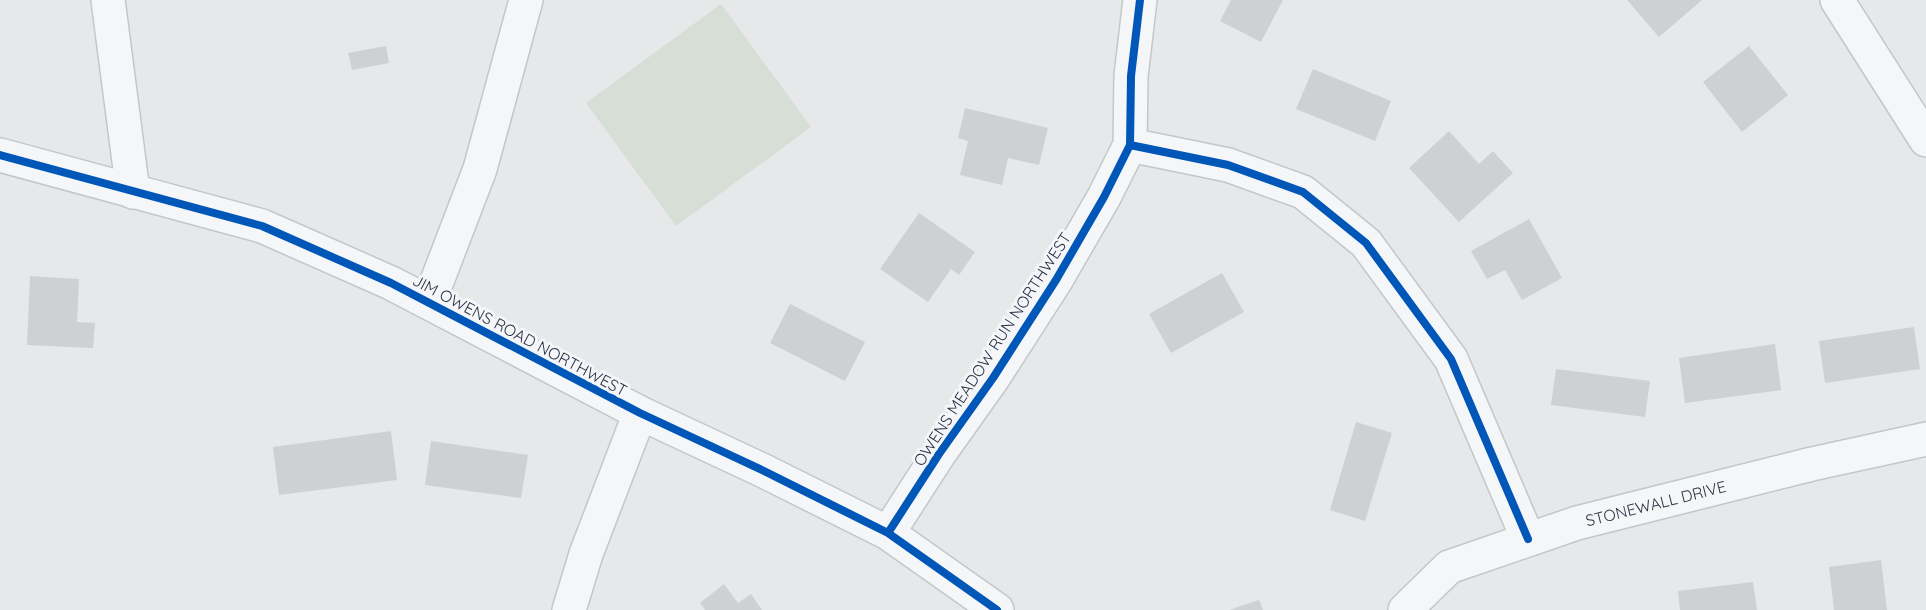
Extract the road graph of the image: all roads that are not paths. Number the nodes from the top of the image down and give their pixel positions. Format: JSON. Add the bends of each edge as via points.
{"nodes":[{"id":1,"x":108,"y":0,"type":"edge"},
{"id":2,"x":526,"y":0,"type":"edge"},
{"id":3,"x":1140,"y":0,"type":"edge"},
{"id":4,"x":1838,"y":0,"type":"edge"},
{"id":5,"x":1916,"y":103,"type":"edge"},
{"id":6,"x":1926,"y":140,"type":"edge"},
{"id":7,"x":1130,"y":145,"type":"junction"},
{"id":8,"x":0,"y":155,"type":"edge"},
{"id":9,"x":133,"y":192,"type":"junction"},
{"id":10,"x":429,"y":302,"type":"junction"},
{"id":11,"x":640,"y":413,"type":"junction"},
{"id":12,"x":1926,"y":439,"type":"edge"},
{"id":13,"x":888,"y":533,"type":"junction"},
{"id":14,"x":1528,"y":539,"type":"junction"},
{"id":15,"x":569,"y":610,"type":"edge"},
{"id":16,"x":998,"y":610,"type":"edge"},
{"id":17,"x":1405,"y":610,"type":"edge"}],
"edges":[{"from":1,"to":9,"type":"street"},
{"from":2,"to":10,"type":"street","via":[[480,169]]},
{"from":3,"to":7,"type":"street","name":"OWENS MEADOW RUN NORTHWEST","via":[[1131,76]]},
{"from":4,"to":5,"type":"street"},
{"from":5,"to":6,"type":"street"},
{"from":7,"to":13,"type":"street","name":"OWENS MEADOW RUN NORTHWEST","via":[[1056,280]]},
{"from":7,"to":14,"type":"street","via":[[1228,165],[1304,192],[1366,243],[1451,359]]},
{"from":8,"to":9,"type":"street","name":"JIM OWENS ROAD NORTHWEST"},
{"from":9,"to":10,"type":"street","name":"JIM OWENS ROAD NORTHWEST","via":[[262,226]]},
{"from":10,"to":11,"type":"street","name":"JIM OWENS ROAD NORTHWEST"},
{"from":11,"to":13,"type":"street","name":"JIM OWENS ROAD NORTHWEST"},
{"from":11,"to":15,"type":"street"},
{"from":12,"to":14,"type":"street","name":"STONEWALL DRIVE","via":[[1576,523]]},
{"from":13,"to":16,"type":"street","name":"JIM OWENS ROAD NORTHWEST"},
{"from":14,"to":17,"type":"street","name":"STONEWALL DRIVE","via":[[1449,567]]}]}
